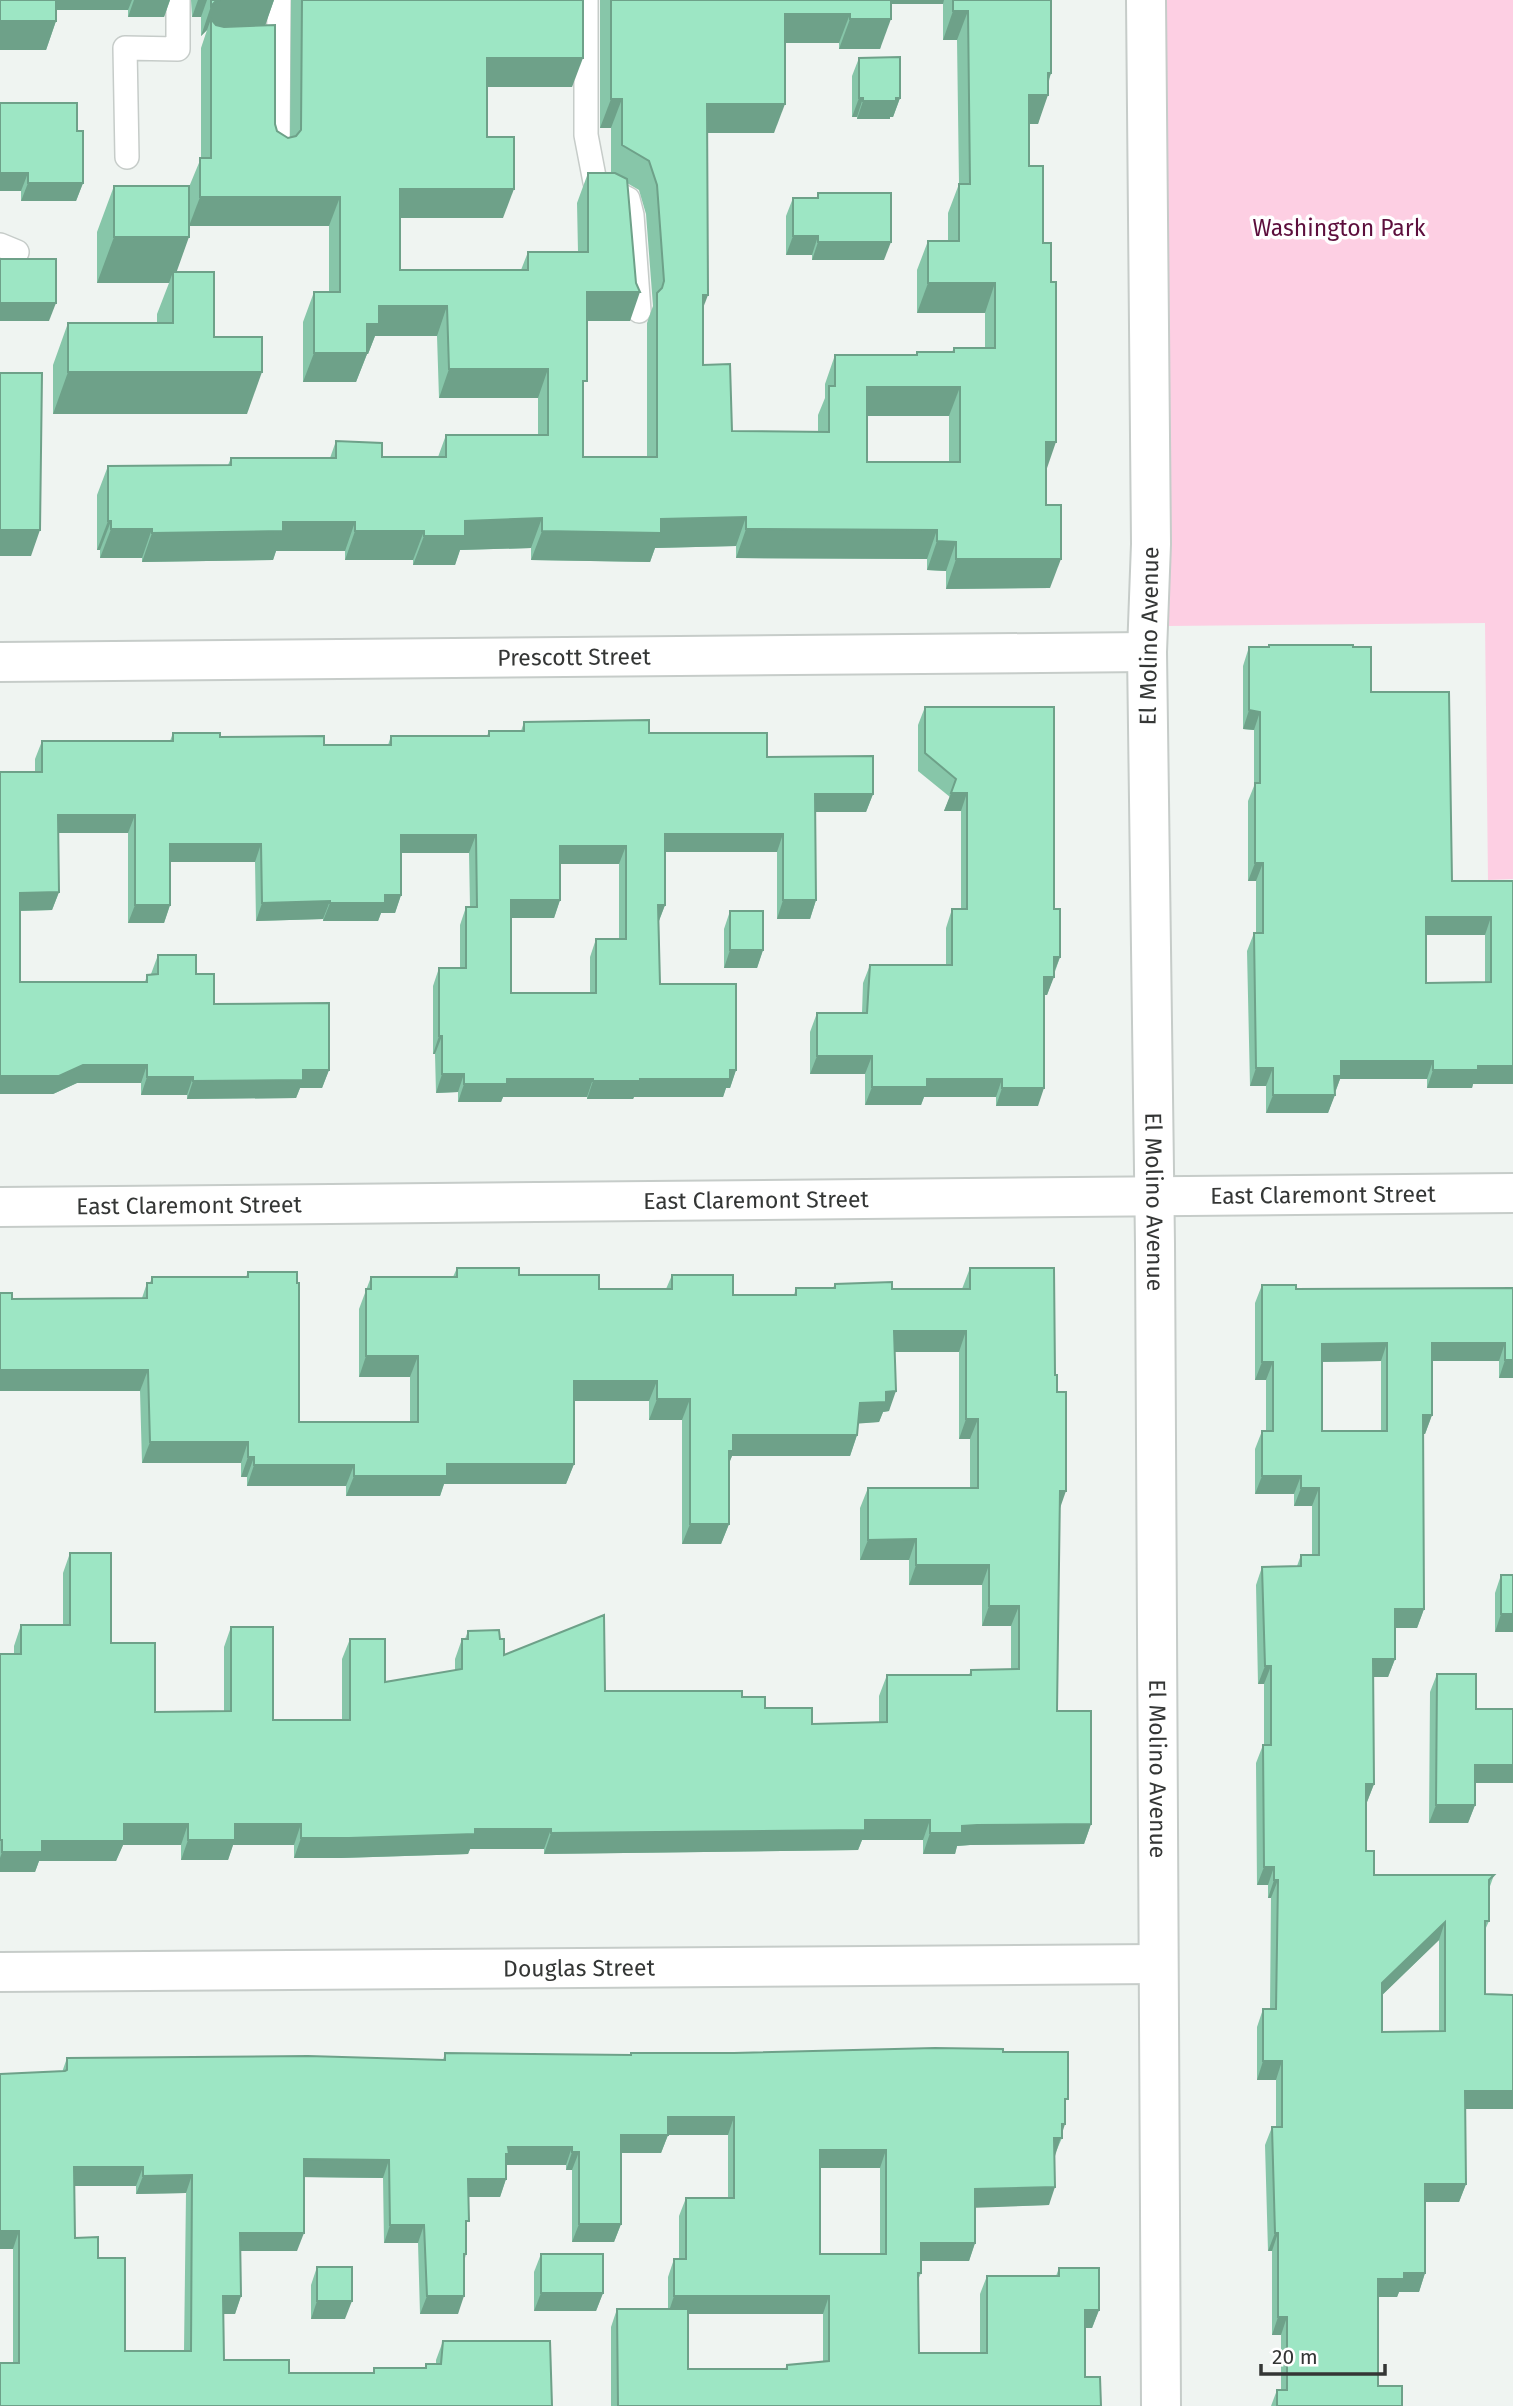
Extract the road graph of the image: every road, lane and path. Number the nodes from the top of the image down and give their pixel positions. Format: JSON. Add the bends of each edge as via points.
{"nodes":[{"id":1,"x":178,"y":0,"type":"edge"},
{"id":2,"x":279,"y":0,"type":"edge"},
{"id":3,"x":586,"y":0,"type":"edge"},
{"id":4,"x":1146,"y":0,"type":"edge"},
{"id":5,"x":278,"y":40,"type":"junction"},
{"id":6,"x":252,"y":41,"type":"edge"},
{"id":7,"x":278,"y":153,"type":"edge"},
{"id":8,"x":127,"y":157,"type":"dead end"},
{"id":9,"x":639,"y":311,"type":"edge"},
{"id":10,"x":1147,"y":652,"type":"junction"},
{"id":11,"x":0,"y":662,"type":"edge"},
{"id":12,"x":1513,"y":1193,"type":"edge"},
{"id":13,"x":1154,"y":1196,"type":"junction"},
{"id":14,"x":0,"y":1207,"type":"edge"},
{"id":15,"x":1158,"y":1964,"type":"junction"},
{"id":16,"x":0,"y":1972,"type":"edge"},
{"id":17,"x":1161,"y":2406,"type":"edge"}],
"edges":[{"from":1,"to":8,"type":"lane","via":[[178,49],[125,48]]},
{"from":2,"to":5,"type":"lane"},
{"from":3,"to":9,"type":"lane","via":[[586,135],[595,182],[628,199]]},
{"from":4,"to":10,"type":"street","name":"El Molino Avenue","via":[[1151,530]]},
{"from":5,"to":6,"type":"lane"},
{"from":5,"to":7,"type":"lane"},
{"from":10,"to":11,"type":"street","name":"Prescott Street"},
{"from":10,"to":13,"type":"street","name":"El Molino Avenue"},
{"from":12,"to":13,"type":"street","name":"East Claremont Street"},
{"from":13,"to":14,"type":"street","name":"East Claremont Street"},
{"from":13,"to":15,"type":"street","name":"El Molino Avenue"},
{"from":15,"to":16,"type":"street","name":"Douglas Street"},
{"from":15,"to":17,"type":"street","name":"El Molino Avenue"}]}
